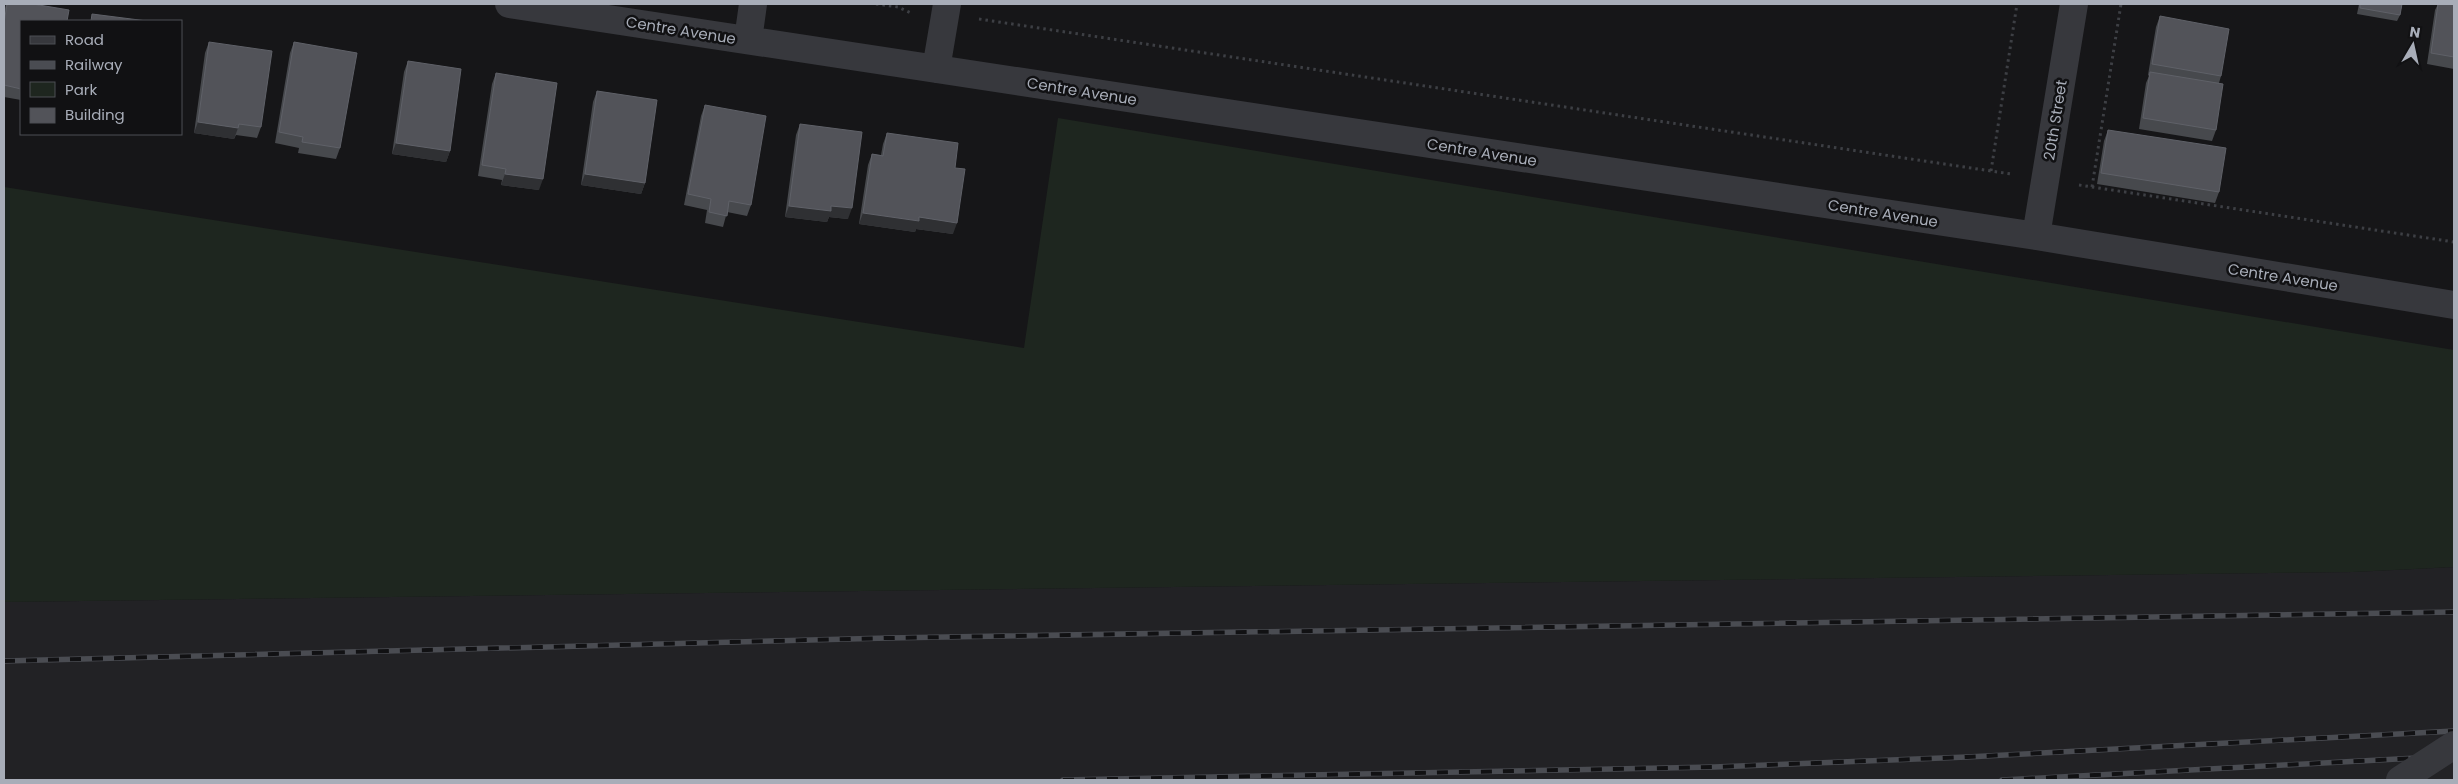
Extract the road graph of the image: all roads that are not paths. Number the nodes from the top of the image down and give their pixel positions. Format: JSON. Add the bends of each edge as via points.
{"nodes":[{"id":1,"x":509,"y":4,"type":"edge"},
{"id":2,"x":754,"y":4,"type":"edge"},
{"id":3,"x":947,"y":4,"type":"edge"},
{"id":4,"x":2074,"y":4,"type":"edge"},
{"id":5,"x":748,"y":40,"type":"junction"},
{"id":6,"x":936,"y":68,"type":"junction"},
{"id":7,"x":2036,"y":236,"type":"junction"},
{"id":8,"x":2454,"y":305,"type":"edge"},
{"id":9,"x":2454,"y":746,"type":"edge"},
{"id":10,"x":2400,"y":780,"type":"edge"}],
"edges":[{"from":1,"to":5,"type":"street","name":"Centre Avenue"},
{"from":2,"to":5,"type":"street"},
{"from":3,"to":6,"type":"street"},
{"from":4,"to":7,"type":"street","name":"20th Street"},
{"from":5,"to":6,"type":"street","name":"Centre Avenue"},
{"from":6,"to":7,"type":"street","name":"Centre Avenue"},
{"from":7,"to":8,"type":"street","name":"Centre Avenue"},
{"from":9,"to":10,"type":"street","bridge":true}]}
